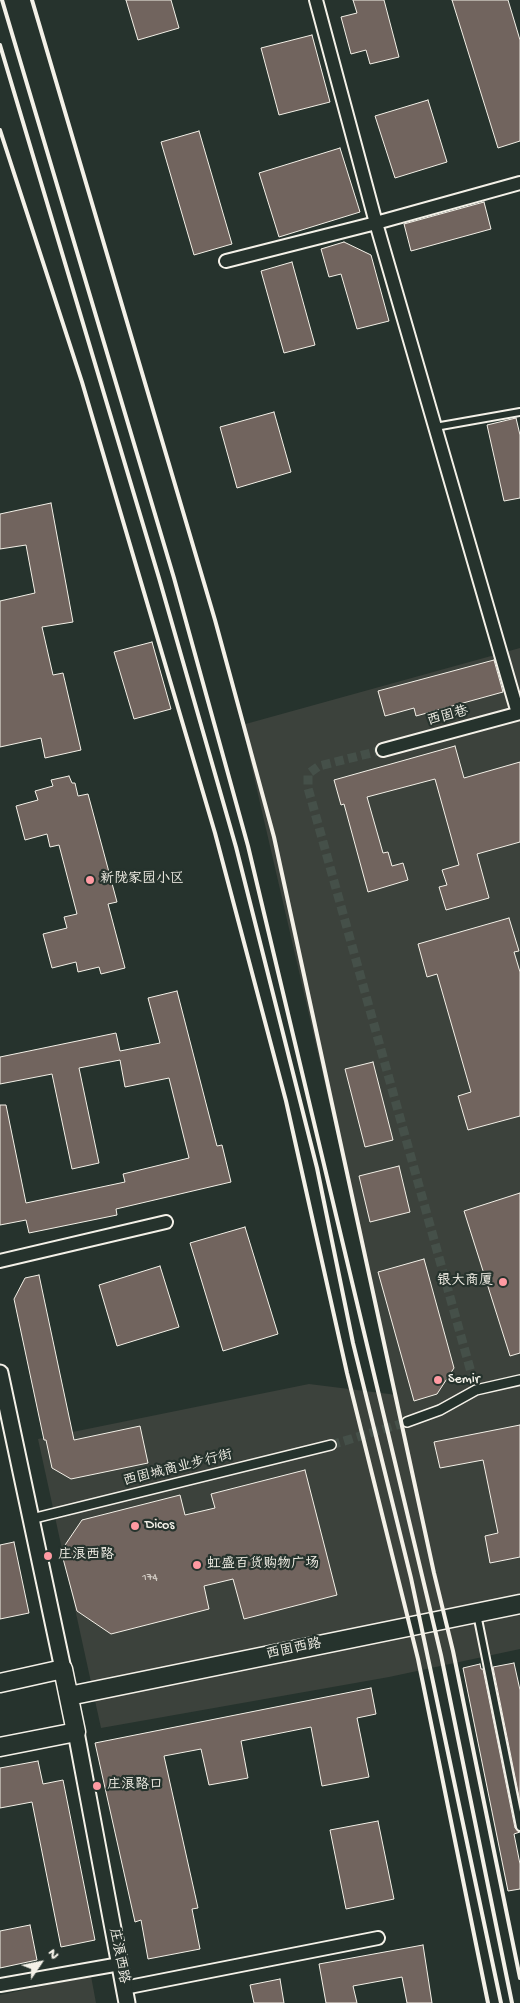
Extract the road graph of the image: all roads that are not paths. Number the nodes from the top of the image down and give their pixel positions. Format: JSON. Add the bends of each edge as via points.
{"nodes":[{"id":1,"x":316,"y":0,"type":"edge"},
{"id":2,"x":520,"y":183,"type":"edge"},
{"id":3,"x":376,"y":223,"type":"junction"},
{"id":4,"x":226,"y":261,"type":"dead end"},
{"id":5,"x":520,"y":412,"type":"edge"},
{"id":6,"x":435,"y":427,"type":"junction"},
{"id":7,"x":519,"y":713,"type":"edge"},
{"id":8,"x":383,"y":750,"type":"tunnel mouth"},
{"id":9,"x":166,"y":1222,"type":"dead end"},
{"id":10,"x":0,"y":1262,"type":"edge"},
{"id":11,"x":0,"y":1373,"type":"edge"},
{"id":12,"x":520,"y":1380,"type":"edge"},
{"id":13,"x":407,"y":1422,"type":"tunnel mouth"},
{"id":14,"x":331,"y":1445,"type":"tunnel mouth"},
{"id":15,"x":31,"y":1519,"type":"junction"},
{"id":16,"x":520,"y":1604,"type":"edge"},
{"id":17,"x":477,"y":1612,"type":"junction"},
{"id":18,"x":63,"y":1669,"type":"junction"},
{"id":19,"x":0,"y":1683,"type":"edge"},
{"id":20,"x":68,"y":1696,"type":"junction"},
{"id":21,"x":76,"y":1732,"type":"junction"},
{"id":22,"x":0,"y":1747,"type":"edge"},
{"id":23,"x":520,"y":1827,"type":"edge"},
{"id":24,"x":378,"y":1938,"type":"dead end"},
{"id":25,"x":120,"y":1964,"type":"junction"},
{"id":26,"x":0,"y":1985,"type":"edge"},
{"id":27,"x":126,"y":1996,"type":"edge"}],
"edges":[{"from":1,"to":3,"type":"street"},
{"from":2,"to":3,"type":"street"},
{"from":3,"to":4,"type":"street"},
{"from":3,"to":6,"type":"street"},
{"from":5,"to":6,"type":"lane"},
{"from":6,"to":7,"type":"street"},
{"from":7,"to":8,"type":"street","name":"西固巷"},
{"from":9,"to":10,"type":"street"},
{"from":11,"to":15,"type":"street"},
{"from":12,"to":13,"type":"street","via":[[476,1390],[440,1410]]},
{"from":14,"to":15,"type":"street","name":"西固城商业步行街"},
{"from":15,"to":18,"type":"street"},
{"from":16,"to":17,"type":"main road","name":"西固西路"},
{"from":17,"to":20,"type":"main road","name":"西固西路"},
{"from":17,"to":23,"type":"lane"},
{"from":18,"to":19,"type":"main road"},
{"from":18,"to":20,"type":"main road"},
{"from":20,"to":21,"type":"main road"},
{"from":21,"to":22,"type":"main road"},
{"from":21,"to":25,"type":"street","name":"庄浪西路"},
{"from":24,"to":27,"type":"street"},
{"from":25,"to":26,"type":"street"},
{"from":25,"to":27,"type":"street","name":"庄浪西路"}]}
